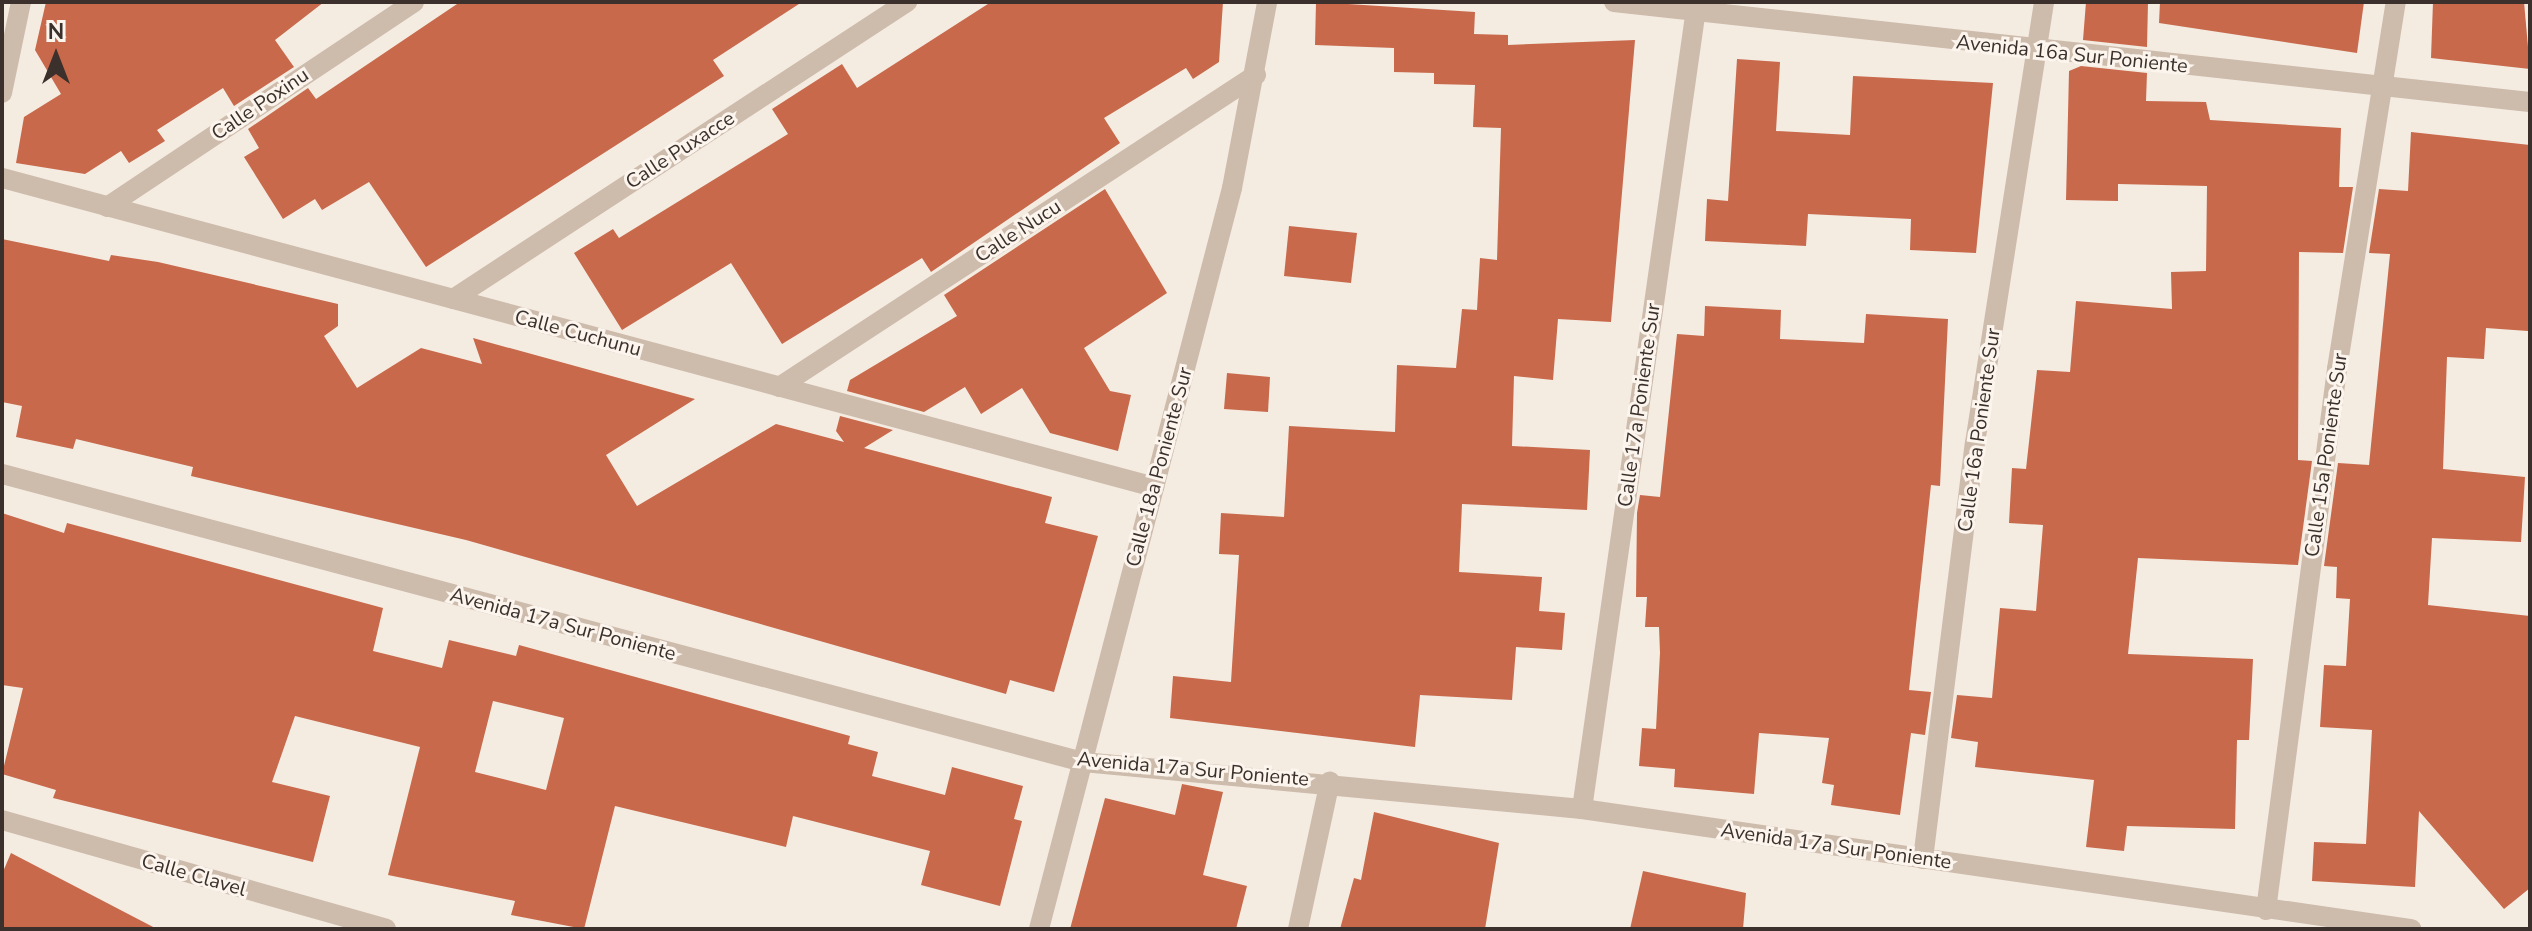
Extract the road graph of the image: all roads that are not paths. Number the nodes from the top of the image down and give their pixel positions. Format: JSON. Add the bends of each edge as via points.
{"nodes":[{"id":1,"x":21,"y":2,"type":"edge"},
{"id":2,"x":414,"y":2,"type":"edge"},
{"id":3,"x":907,"y":2,"type":"edge"},
{"id":4,"x":1267,"y":2,"type":"edge"},
{"id":5,"x":1614,"y":2,"type":"edge"},
{"id":6,"x":2044,"y":2,"type":"edge"},
{"id":7,"x":2396,"y":2,"type":"edge"},
{"id":8,"x":1696,"y":5,"type":"edge"},
{"id":9,"x":2037,"y":51,"type":"junction"},
{"id":10,"x":1256,"y":75,"type":"junction"},
{"id":11,"x":2384,"y":87,"type":"junction"},
{"id":12,"x":2,"y":93,"type":"edge"},
{"id":13,"x":2530,"y":102,"type":"edge"},
{"id":14,"x":2,"y":178,"type":"edge"},
{"id":15,"x":107,"y":207,"type":"junction"},
{"id":16,"x":453,"y":299,"type":"junction"},
{"id":17,"x":779,"y":387,"type":"junction"},
{"id":18,"x":2,"y":474,"type":"edge"},
{"id":19,"x":1154,"y":487,"type":"junction"},
{"id":20,"x":1083,"y":762,"type":"junction"},
{"id":21,"x":1330,"y":781,"type":"junction"},
{"id":22,"x":1582,"y":809,"type":"junction"},
{"id":23,"x":2,"y":820,"type":"edge"},
{"id":24,"x":1923,"y":859,"type":"junction"},
{"id":25,"x":2266,"y":910,"type":"junction"},
{"id":26,"x":386,"y":929,"type":"edge"},
{"id":27,"x":1039,"y":929,"type":"edge"},
{"id":28,"x":1298,"y":929,"type":"edge"},
{"id":29,"x":2411,"y":929,"type":"edge"}],
"edges":[{"from":1,"to":12,"type":"street"},
{"from":2,"to":15,"type":"street","name":"Calle Poxinu"},
{"from":3,"to":16,"type":"street","name":"Calle Puxacce"},
{"from":4,"to":10,"type":"street","name":"Calle 18a Poniente Sur"},
{"from":5,"to":8,"type":"street","name":"Avenida 16a Sur Poniente"},
{"from":6,"to":9,"type":"street","name":"Calle 16a Poniente Sur"},
{"from":7,"to":11,"type":"street","name":"Calle 15a Poniente Sur"},
{"from":8,"to":9,"type":"street","name":"Avenida 16a Sur Poniente"},
{"from":8,"to":22,"type":"street","name":"Calle 17a Poniente Sur"},
{"from":9,"to":11,"type":"street","name":"Avenida 16a Sur Poniente"},
{"from":9,"to":24,"type":"street","name":"Calle 16a Poniente Sur","via":[[1975,443]]},
{"from":10,"to":17,"type":"street","name":"Calle Nucu"},
{"from":10,"to":19,"type":"street","name":"Calle 18a Poniente Sur"},
{"from":11,"to":13,"type":"street","name":"Avenida 16a Sur Poniente"},
{"from":11,"to":25,"type":"street","name":"Calle 15a Poniente Sur","via":[[2337,369]]},
{"from":14,"to":15,"type":"street","name":"Calle Cuchunu"},
{"from":15,"to":16,"type":"street","name":"Calle Cuchunu"},
{"from":16,"to":17,"type":"street","name":"Calle Cuchunu"},
{"from":17,"to":19,"type":"street","name":"Calle Cuchunu"},
{"from":18,"to":20,"type":"street","name":"Avenida 17a Sur Poniente"},
{"from":19,"to":20,"type":"street","name":"Calle 18a Poniente Sur"},
{"from":20,"to":21,"type":"street","name":"Avenida 17a Sur Poniente"},
{"from":20,"to":27,"type":"street","name":"Calle 18a Poniente Sur"},
{"from":21,"to":22,"type":"street","name":"Avenida 17a Sur Poniente"},
{"from":21,"to":28,"type":"street"},
{"from":22,"to":24,"type":"street","name":"Avenida 17a Sur Poniente"},
{"from":23,"to":26,"type":"street","name":"Calle Clavel"},
{"from":24,"to":25,"type":"street","name":"Avenida 17a Sur Poniente"},
{"from":25,"to":29,"type":"street","name":"Avenida 17a Sur Poniente"}]}
